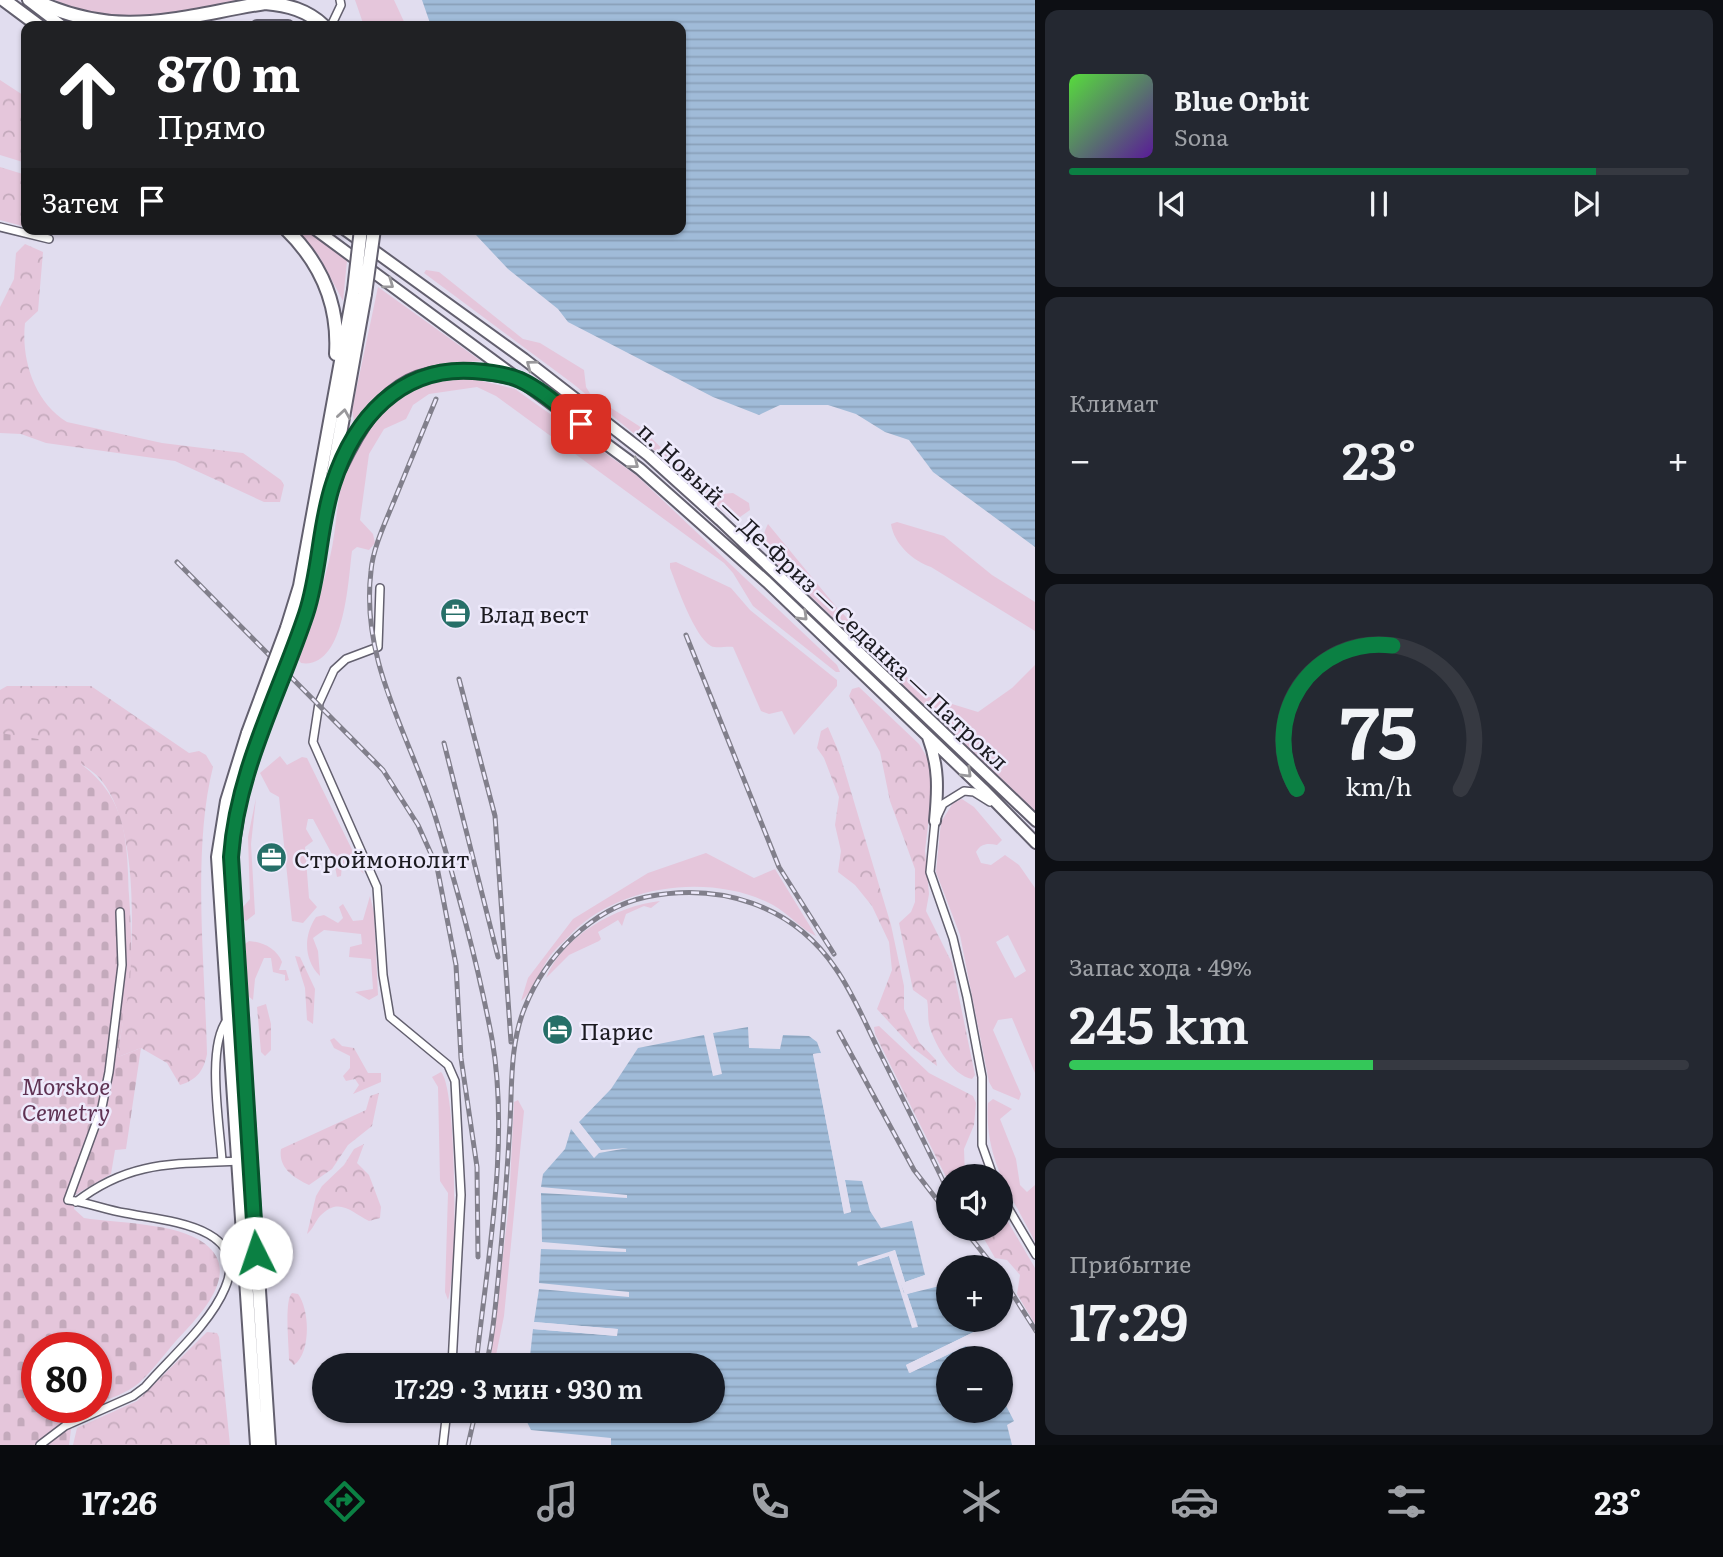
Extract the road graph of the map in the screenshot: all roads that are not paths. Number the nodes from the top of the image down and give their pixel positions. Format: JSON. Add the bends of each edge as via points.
{"nodes":[{"id":1,"x":4,"y":0,"type":"edge"},
{"id":2,"x":27,"y":0,"type":"edge"},
{"id":3,"x":34,"y":0,"type":"edge"},
{"id":4,"x":340,"y":0,"type":"edge"},
{"id":5,"x":32,"y":21,"type":"edge"},
{"id":6,"x":55,"y":21,"type":"edge"},
{"id":7,"x":100,"y":21,"type":"edge"},
{"id":8,"x":166,"y":21,"type":"edge"},
{"id":9,"x":317,"y":21,"type":"edge"},
{"id":10,"x":333,"y":21,"type":"edge"},
{"id":11,"x":0,"y":227,"type":"edge"},
{"id":12,"x":21,"y":232,"type":"edge"},
{"id":13,"x":33,"y":235,"type":"edge"},
{"id":14,"x":291,"y":235,"type":"edge"},
{"id":15,"x":323,"y":235,"type":"edge"},
{"id":16,"x":352,"y":235,"type":"edge"},
{"id":17,"x":361,"y":235,"type":"edge"},
{"id":18,"x":373,"y":235,"type":"edge"},
{"id":19,"x":49,"y":239,"type":"dead end"},
{"id":20,"x":360,"y":292,"type":"junction"},
{"id":21,"x":520,"y":380,"type":"junction"},
{"id":22,"x":333,"y":399,"type":"junction"},
{"id":23,"x":334,"y":481,"type":"junction"},
{"id":24,"x":380,"y":588,"type":"dead end"},
{"id":25,"x":293,"y":631,"type":"junction"},
{"id":26,"x":927,"y":734,"type":"junction"},
{"id":27,"x":253,"y":736,"type":"junction"},
{"id":28,"x":935,"y":821,"type":"junction"},
{"id":29,"x":1035,"y":821,"type":"edge"},
{"id":30,"x":1035,"y":844,"type":"edge"},
{"id":31,"x":120,"y":912,"type":"dead end"},
{"id":32,"x":228,"y":1018,"type":"junction"},
{"id":33,"x":222,"y":1161,"type":"junction"},
{"id":34,"x":239,"y":1161,"type":"junction"},
{"id":35,"x":989,"y":1164,"type":"edge"},
{"id":36,"x":76,"y":1202,"type":"junction"},
{"id":37,"x":1013,"y":1217,"type":"edge"},
{"id":38,"x":1035,"y":1255,"type":"edge"},
{"id":39,"x":453,"y":1353,"type":"edge"},
{"id":40,"x":446,"y":1423,"type":"edge"},
{"id":41,"x":40,"y":1445,"type":"edge"},
{"id":42,"x":257,"y":1445,"type":"edge"},
{"id":43,"x":269,"y":1445,"type":"edge"},
{"id":44,"x":443,"y":1445,"type":"edge"}],
"edges":[{"from":1,"to":5,"type":"highway"},
{"from":2,"to":6,"type":"main road"},
{"from":3,"to":7,"type":"highway","via":[[64,14]]},
{"from":4,"to":10,"type":"street"},
{"from":8,"to":9,"type":"highway","via":[[265,4],[300,9]]},
{"from":11,"to":12,"type":"street"},
{"from":13,"to":19,"type":"street"},
{"from":14,"to":22,"type":"highway","via":[[313,261],[333,307],[337,345]]},
{"from":15,"to":21,"type":"main road","name":"п. Новый — Де-Фриз — Седанка — Патрокл","one_way":true},
{"from":29,"to":16,"type":"main road","name":"п. Новый — Де-Фриз — Седанка — Патрокл","one_way":true,"via":[[648,455]]},
{"from":17,"to":20,"type":"highway","bridge":true},
{"from":18,"to":20,"type":"highway","bridge":true},
{"from":20,"to":22,"type":"highway"},
{"from":23,"to":20,"type":"highway","one_way":true},
{"from":21,"to":23,"type":"highway","via":[[454,371],[430,374],[404,385],[388,395],[360,427]]},
{"from":21,"to":26,"type":"main road","name":"п. Новый — Де-Фриз — Седанка — Патрокл","one_way":true,"via":[[640,469]]},
{"from":22,"to":25,"type":"highway"},
{"from":23,"to":25,"type":"highway","via":[[313,591]]},
{"from":24,"to":39,"type":"street","via":[[377,647],[346,659],[334,670],[319,703],[313,743],[377,887],[390,1017],[447,1065],[455,1081],[461,1195]]},
{"from":25,"to":27,"type":"highway","bridge":true},
{"from":26,"to":28,"type":"main road","via":[[939,781]]},
{"from":26,"to":30,"type":"main road","name":"п. Новый — Де-Фриз — Седанка — Патрокл","one_way":true},
{"from":27,"to":32,"type":"highway","via":[[227,802],[218,857]]},
{"from":27,"to":43,"type":"highway","via":[[231,857]]},
{"from":28,"to":30,"type":"street","via":[[950,797],[974,792]]},
{"from":28,"to":35,"type":"street","via":[[930,872],[965,984],[982,1077],[982,1145]]},
{"from":31,"to":36,"type":"street","via":[[122,965],[109,1072],[102,1107],[68,1200]]},
{"from":32,"to":33,"type":"street","via":[[219,1034],[217,1068]]},
{"from":32,"to":34,"type":"highway"},
{"from":33,"to":34,"type":"street"},
{"from":33,"to":36,"type":"street","via":[[149,1165],[109,1180]]},
{"from":34,"to":42,"type":"highway"},
{"from":36,"to":41,"type":"street","via":[[176,1222],[211,1234],[227,1252],[229,1274],[204,1322],[145,1387],[65,1426]]},
{"from":37,"to":38,"type":"street"},
{"from":40,"to":44,"type":"street"}]}
